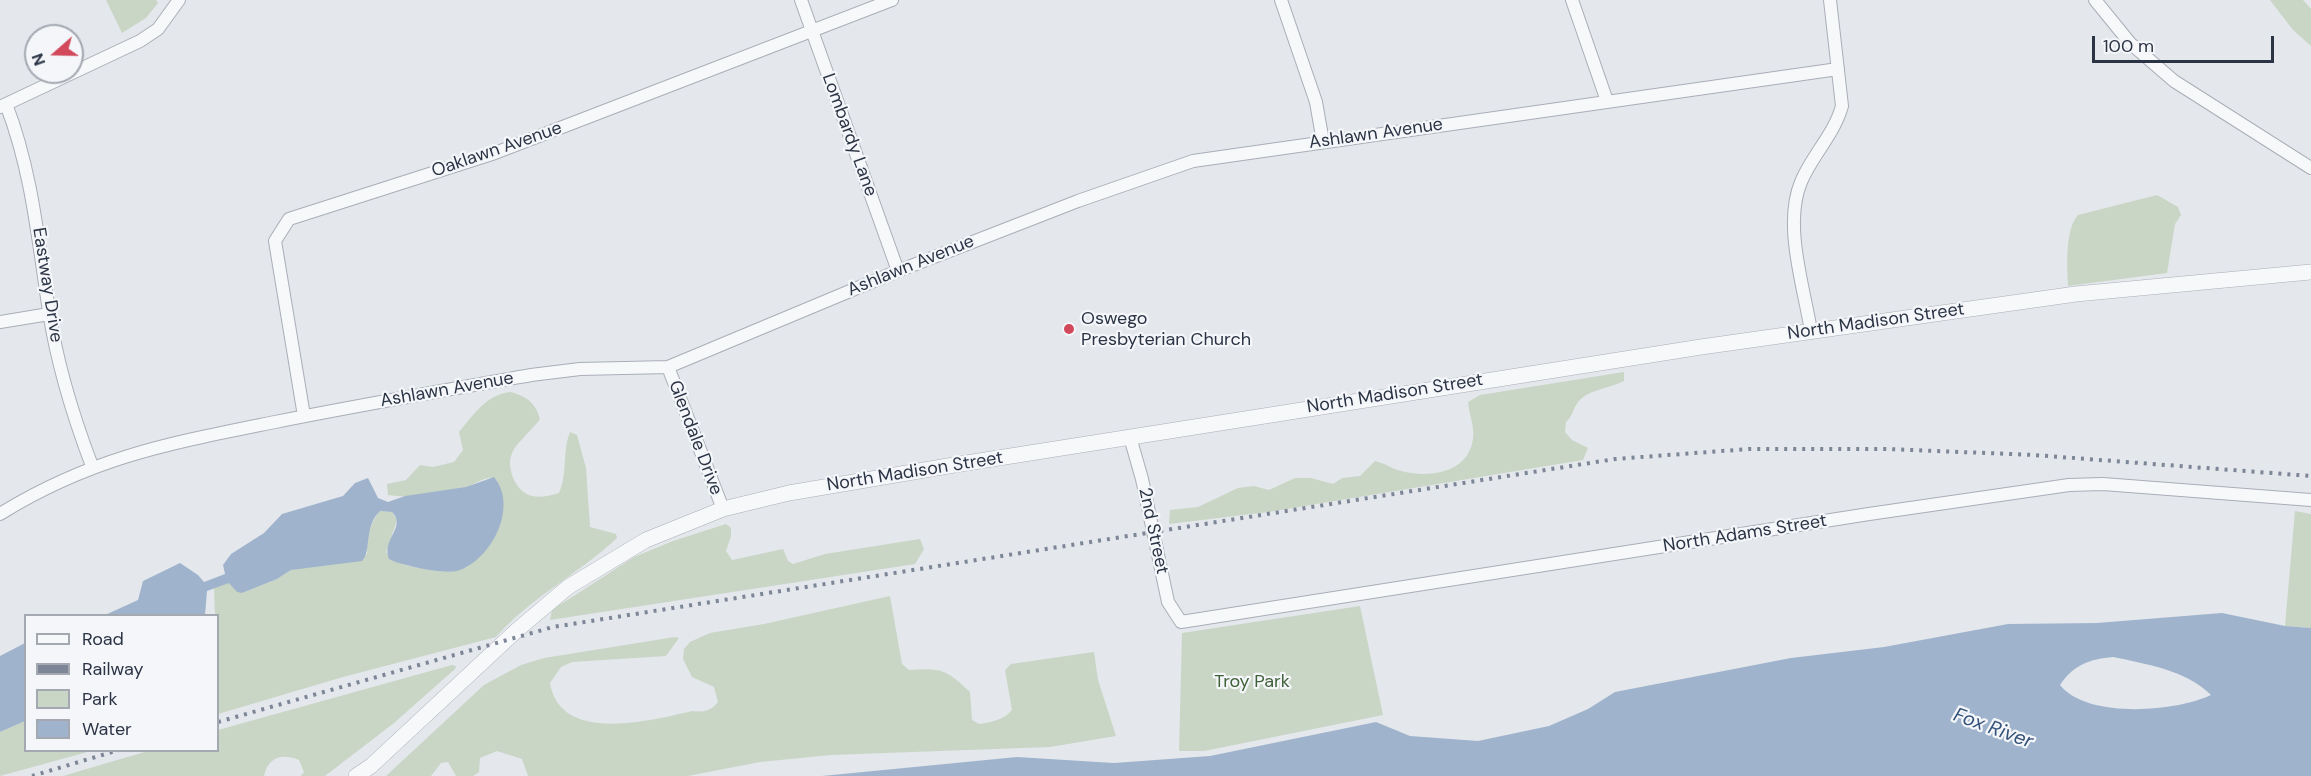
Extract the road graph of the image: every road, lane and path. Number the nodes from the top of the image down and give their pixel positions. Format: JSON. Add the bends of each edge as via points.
{"nodes":[{"id":1,"x":179,"y":0,"type":"edge"},
{"id":2,"x":801,"y":0,"type":"edge"},
{"id":3,"x":892,"y":0,"type":"edge"},
{"id":4,"x":1281,"y":0,"type":"edge"},
{"id":5,"x":1572,"y":0,"type":"edge"},
{"id":6,"x":1830,"y":0,"type":"edge"},
{"id":7,"x":2095,"y":0,"type":"edge"},
{"id":8,"x":812,"y":32,"type":"junction"},
{"id":9,"x":1838,"y":69,"type":"junction"},
{"id":10,"x":1607,"y":101,"type":"junction"},
{"id":11,"x":3,"y":105,"type":"edge"},
{"id":12,"x":1323,"y":142,"type":"junction"},
{"id":13,"x":2311,"y":168,"type":"edge"},
{"id":14,"x":898,"y":271,"type":"junction"},
{"id":15,"x":2311,"y":272,"type":"edge"},
{"id":16,"x":49,"y":314,"type":"junction"},
{"id":17,"x":0,"y":322,"type":"edge"},
{"id":18,"x":1811,"y":332,"type":"junction"},
{"id":19,"x":668,"y":367,"type":"junction"},
{"id":20,"x":304,"y":416,"type":"junction"},
{"id":21,"x":1130,"y":437,"type":"junction"},
{"id":22,"x":92,"y":466,"type":"junction"},
{"id":23,"x":2311,"y":500,"type":"edge"},
{"id":24,"x":723,"y":509,"type":"junction"},
{"id":25,"x":0,"y":514,"type":"edge"},
{"id":26,"x":1181,"y":622,"type":"joint"},
{"id":27,"x":356,"y":776,"type":"edge"}],
"edges":[{"from":1,"to":11,"type":"street","via":[[158,29],[140,41]]},
{"from":2,"to":8,"type":"street","name":"Lombardy Lane"},
{"from":3,"to":8,"type":"street","name":"Oaklawn Avenue"},
{"from":4,"to":12,"type":"street","via":[[1316,102]]},
{"from":5,"to":10,"type":"street"},
{"from":6,"to":9,"type":"street"},
{"from":7,"to":13,"type":"street","via":[[2130,43],[2174,81]]},
{"from":8,"to":14,"type":"street","name":"Lombardy Lane"},
{"from":8,"to":20,"type":"street","name":"Oaklawn Avenue","via":[[495,153],[289,219],[275,241]]},
{"from":9,"to":10,"type":"street","name":"Ashlawn Avenue"},
{"from":9,"to":18,"type":"street","via":[[1842,106],[1838,120],[1802,181],[1795,201],[1794,229]]},
{"from":10,"to":12,"type":"street","name":"Ashlawn Avenue"},
{"from":11,"to":16,"type":"street","name":"Eastway Drive","via":[[28,171]]},
{"from":12,"to":14,"type":"street","name":"Ashlawn Avenue","via":[[1193,161]]},
{"from":14,"to":19,"type":"street","name":"Ashlawn Avenue"},
{"from":15,"to":18,"type":"street","name":"North Madison Street","via":[[2076,294]]},
{"from":16,"to":17,"type":"street"},
{"from":16,"to":22,"type":"street","name":"Eastway Drive","via":[[71,408]]},
{"from":18,"to":21,"type":"street","name":"North Madison Street"},
{"from":19,"to":20,"type":"street","name":"Ashlawn Avenue","via":[[580,369],[531,375]]},
{"from":19,"to":24,"type":"street","name":"Glendale Drive"},
{"from":20,"to":22,"type":"street","name":"Ashlawn Avenue","via":[[138,452]]},
{"from":21,"to":24,"type":"street","name":"North Madison Street","via":[[789,493]]},
{"from":21,"to":26,"type":"street","name":"2nd Street","via":[[1168,603]]},
{"from":22,"to":25,"type":"street","name":"Ashlawn Avenue"},
{"from":23,"to":26,"type":"street","name":"North Adams Street","via":[[2103,484],[2069,485]]},
{"from":24,"to":27,"type":"street","name":"North Madison Street","via":[[646,540],[568,587]]}]}
